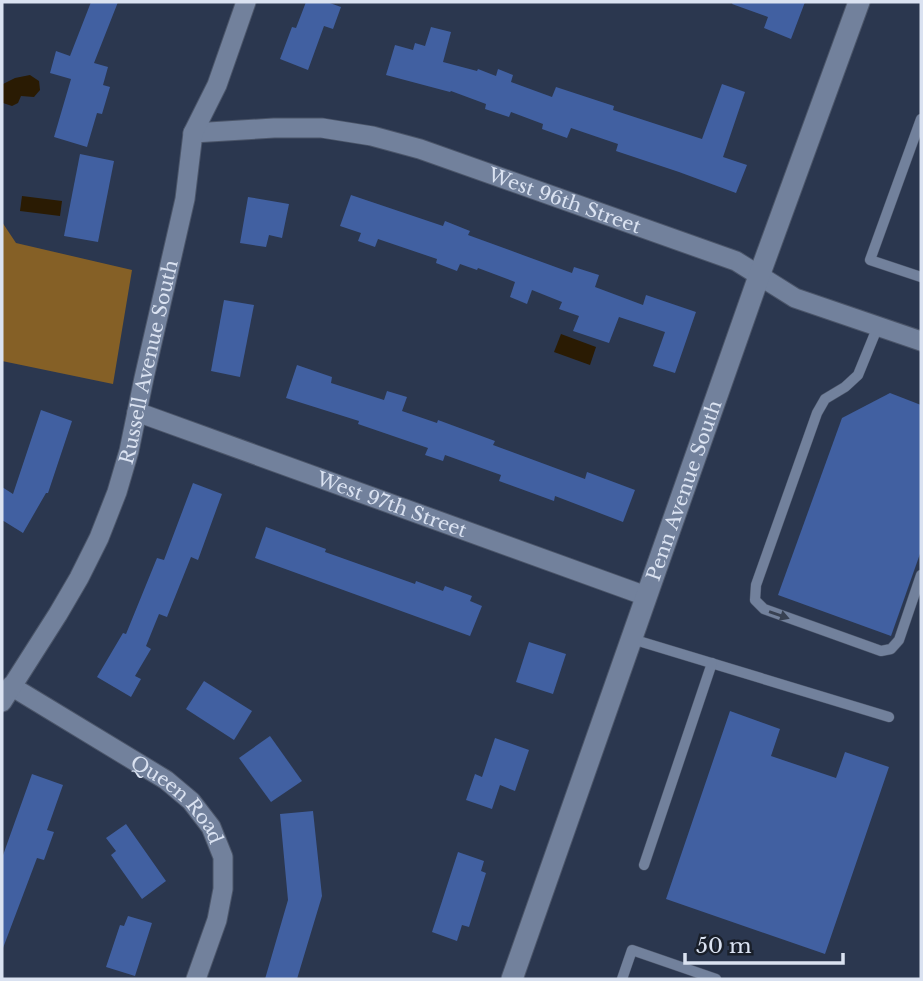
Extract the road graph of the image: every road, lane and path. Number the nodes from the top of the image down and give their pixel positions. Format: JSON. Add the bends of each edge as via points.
{"nodes":[{"id":1,"x":246,"y":2,"type":"edge"},
{"id":2,"x":859,"y":2,"type":"edge"},
{"id":3,"x":921,"y":119,"type":"edge"},
{"id":4,"x":193,"y":133,"type":"junction"},
{"id":5,"x":759,"y":276,"type":"junction"},
{"id":6,"x":921,"y":277,"type":"edge"},
{"id":7,"x":878,"y":326,"type":"junction"},
{"id":8,"x":921,"y":341,"type":"edge"},
{"id":9,"x":137,"y":412,"type":"junction"},
{"id":10,"x":921,"y":575,"type":"edge"},
{"id":11,"x":646,"y":596,"type":"junction"},
{"id":12,"x":631,"y":639,"type":"junction"},
{"id":13,"x":712,"y":663,"type":"junction"},
{"id":14,"x":6,"y":694,"type":"edge"},
{"id":15,"x":889,"y":717,"type":"dead end"},
{"id":16,"x":644,"y":865,"type":"dead end"},
{"id":17,"x":196,"y":979,"type":"edge"},
{"id":18,"x":513,"y":979,"type":"edge"},
{"id":19,"x":622,"y":979,"type":"edge"},
{"id":20,"x":716,"y":979,"type":"edge"}],
"edges":[{"from":1,"to":4,"type":"street","name":"Russell Avenue South"},
{"from":2,"to":5,"type":"main road","name":"Penn Avenue South"},
{"from":3,"to":6,"type":"lane","via":[[870,260]]},
{"from":4,"to":5,"type":"street","name":"West 96th Street","via":[[322,128],[372,136],[736,261]]},
{"from":4,"to":9,"type":"street","name":"Russell Avenue South","via":[[186,199]]},
{"from":5,"to":7,"type":"street","name":"West 96th Street","via":[[795,298]]},
{"from":5,"to":11,"type":"main road","name":"Penn Avenue South"},
{"from":7,"to":8,"type":"street","name":"West 96th Street"},
{"from":7,"to":10,"type":"lane","one_way":true,"via":[[858,374],[825,399],[817,413],[756,585],[755,600],[764,609],[881,650],[891,649],[899,640]]},
{"from":9,"to":11,"type":"street","name":"West 97th Street"},
{"from":9,"to":14,"type":"street","name":"Russell Avenue South","via":[[117,492],[99,538],[58,614]]},
{"from":11,"to":12,"type":"main road","name":"Penn Avenue South"},
{"from":12,"to":13,"type":"lane"},
{"from":12,"to":18,"type":"main road","name":"Penn Avenue South"},
{"from":13,"to":15,"type":"lane"},
{"from":13,"to":16,"type":"lane"},
{"from":14,"to":17,"type":"street","name":"Queen Road","via":[[166,780],[191,801],[211,827],[223,857],[223,889]]},
{"from":19,"to":20,"type":"lane","via":[[632,950]]}]}
